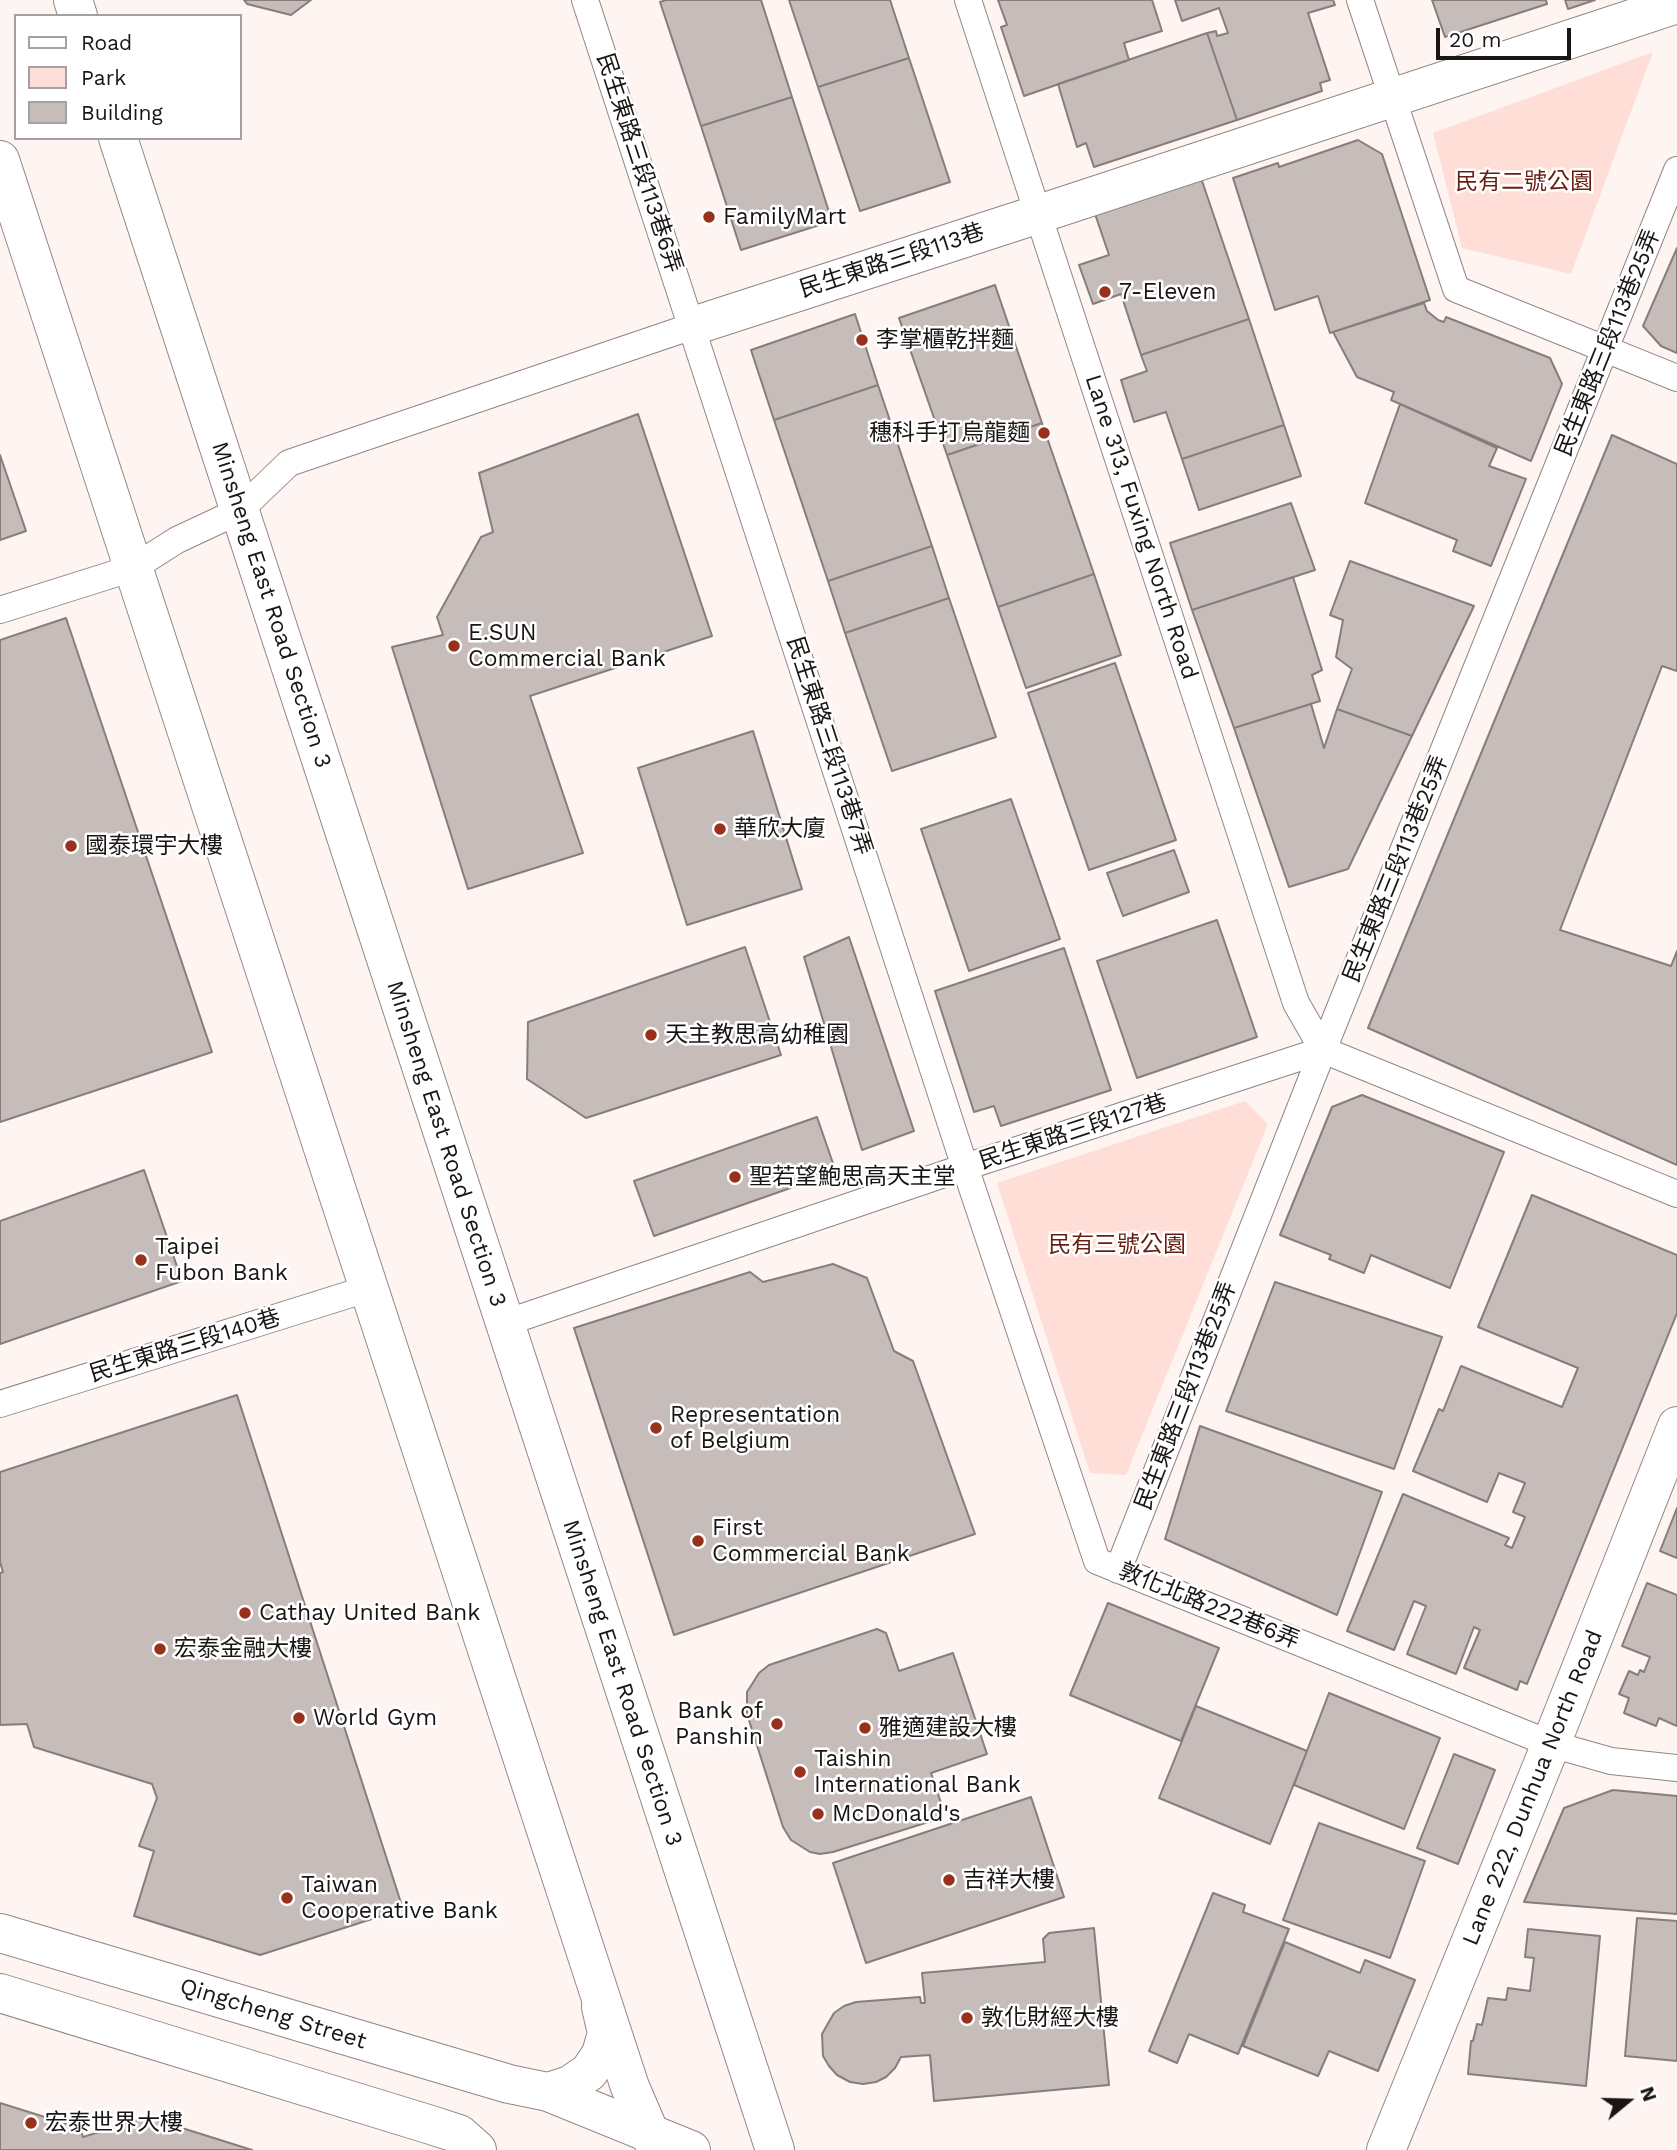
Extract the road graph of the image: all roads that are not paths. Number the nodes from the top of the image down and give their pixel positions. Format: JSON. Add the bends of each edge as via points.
{"nodes":[{"id":1,"x":585,"y":0,"type":"edge"},
{"id":2,"x":968,"y":0,"type":"edge"},
{"id":3,"x":1360,"y":0,"type":"edge"},
{"id":4,"x":1677,"y":4,"type":"edge"},
{"id":5,"x":1392,"y":96,"type":"junction"},
{"id":6,"x":119,"y":140,"type":"edge"},
{"id":7,"x":0,"y":160,"type":"edge"},
{"id":8,"x":1677,"y":170,"type":"edge"},
{"id":9,"x":1039,"y":214,"type":"junction"},
{"id":10,"x":693,"y":326,"type":"junction"},
{"id":11,"x":1606,"y":349,"type":"junction"},
{"id":12,"x":1677,"y":378,"type":"edge"},
{"id":13,"x":239,"y":511,"type":"junction"},
{"id":14,"x":134,"y":568,"type":"junction"},
{"id":15,"x":0,"y":610,"type":"edge"},
{"id":16,"x":1323,"y":1049,"type":"junction"},
{"id":17,"x":965,"y":1167,"type":"junction"},
{"id":18,"x":1677,"y":1194,"type":"edge"},
{"id":19,"x":370,"y":1288,"type":"junction"},
{"id":20,"x":505,"y":1322,"type":"junction"},
{"id":21,"x":0,"y":1404,"type":"edge"},
{"id":22,"x":1677,"y":1426,"type":"edge"},
{"id":23,"x":1118,"y":1570,"type":"junction"},
{"id":24,"x":1551,"y":1744,"type":"junction"},
{"id":25,"x":1677,"y":1768,"type":"edge"},
{"id":26,"x":0,"y":1933,"type":"edge"},
{"id":27,"x":598,"y":1991,"type":"junction"},
{"id":28,"x":0,"y":1993,"type":"edge"},
{"id":29,"x":548,"y":2092,"type":"junction"},
{"id":30,"x":653,"y":2141,"type":"edge"},
{"id":31,"x":477,"y":2150,"type":"edge"},
{"id":32,"x":691,"y":2150,"type":"edge"},
{"id":33,"x":775,"y":2150,"type":"edge"},
{"id":34,"x":1386,"y":2150,"type":"edge"}],
"edges":[{"from":1,"to":10,"type":"lane","name":"民生東路三段113巷6弄"},
{"from":2,"to":9,"type":"lane","name":"Lane 313, Fuxing North Road"},
{"from":3,"to":5,"type":"lane"},
{"from":4,"to":5,"type":"street","name":"民生東路三段113巷"},
{"from":5,"to":9,"type":"street","name":"民生東路三段113巷"},
{"from":5,"to":11,"type":"lane","via":[[1456,289]]},
{"from":6,"to":13,"type":"street","name":"Minsheng East Road Section 3"},
{"from":7,"to":14,"type":"street"},
{"from":8,"to":11,"type":"lane","name":"民生東路三段113巷25弄"},
{"from":9,"to":10,"type":"street","name":"民生東路三段113巷"},
{"from":9,"to":16,"type":"lane","name":"Lane 313, Fuxing North Road","via":[[1296,1003]]},
{"from":10,"to":13,"type":"lane","name":"民生東路三段113巷","via":[[289,463]]},
{"from":10,"to":17,"type":"lane","name":"民生東路三段113巷7弄"},
{"from":11,"to":12,"type":"lane"},
{"from":11,"to":16,"type":"lane","name":"民生東路三段113巷25弄"},
{"from":13,"to":14,"type":"lane","name":"民生東路三段113巷","via":[[177,540]]},
{"from":13,"to":20,"type":"street","name":"Minsheng East Road Section 3"},
{"from":14,"to":15,"type":"lane","name":"民生東路三段113巷"},
{"from":14,"to":19,"type":"street"},
{"from":16,"to":17,"type":"lane","name":"民生東路三段127巷"},
{"from":16,"to":18,"type":"lane"},
{"from":16,"to":23,"type":"lane","name":"民生東路三段113巷25弄"},
{"from":17,"to":20,"type":"lane","name":"民生東路三段127巷"},
{"from":17,"to":23,"type":"lane","name":"敦化北路222巷6弄","via":[[1097,1561]]},
{"from":19,"to":21,"type":"lane","name":"民生東路三段140巷"},
{"from":19,"to":27,"type":"street"},
{"from":20,"to":33,"type":"street","name":"Minsheng East Road Section 3"},
{"from":22,"to":24,"type":"street","name":"Lane 222, Dunhua North Road"},
{"from":23,"to":24,"type":"lane","name":"敦化北路222巷6弄"},
{"from":24,"to":25,"type":"lane","name":"敦化北路222巷6弄","via":[[1611,1761]]},
{"from":24,"to":34,"type":"street","name":"Lane 222, Dunhua North Road"},
{"from":26,"to":29,"type":"street","name":"Qingcheng Street"},
{"from":27,"to":29,"type":"street","via":[[607,2033],[601,2054],[589,2072]]},
{"from":27,"to":30,"type":"street"},
{"from":28,"to":31,"type":"street","via":[[459,2134]]},
{"from":29,"to":30,"type":"street","name":"Qingcheng Street"},
{"from":30,"to":32,"type":"street","name":"Qingcheng Street"}]}
